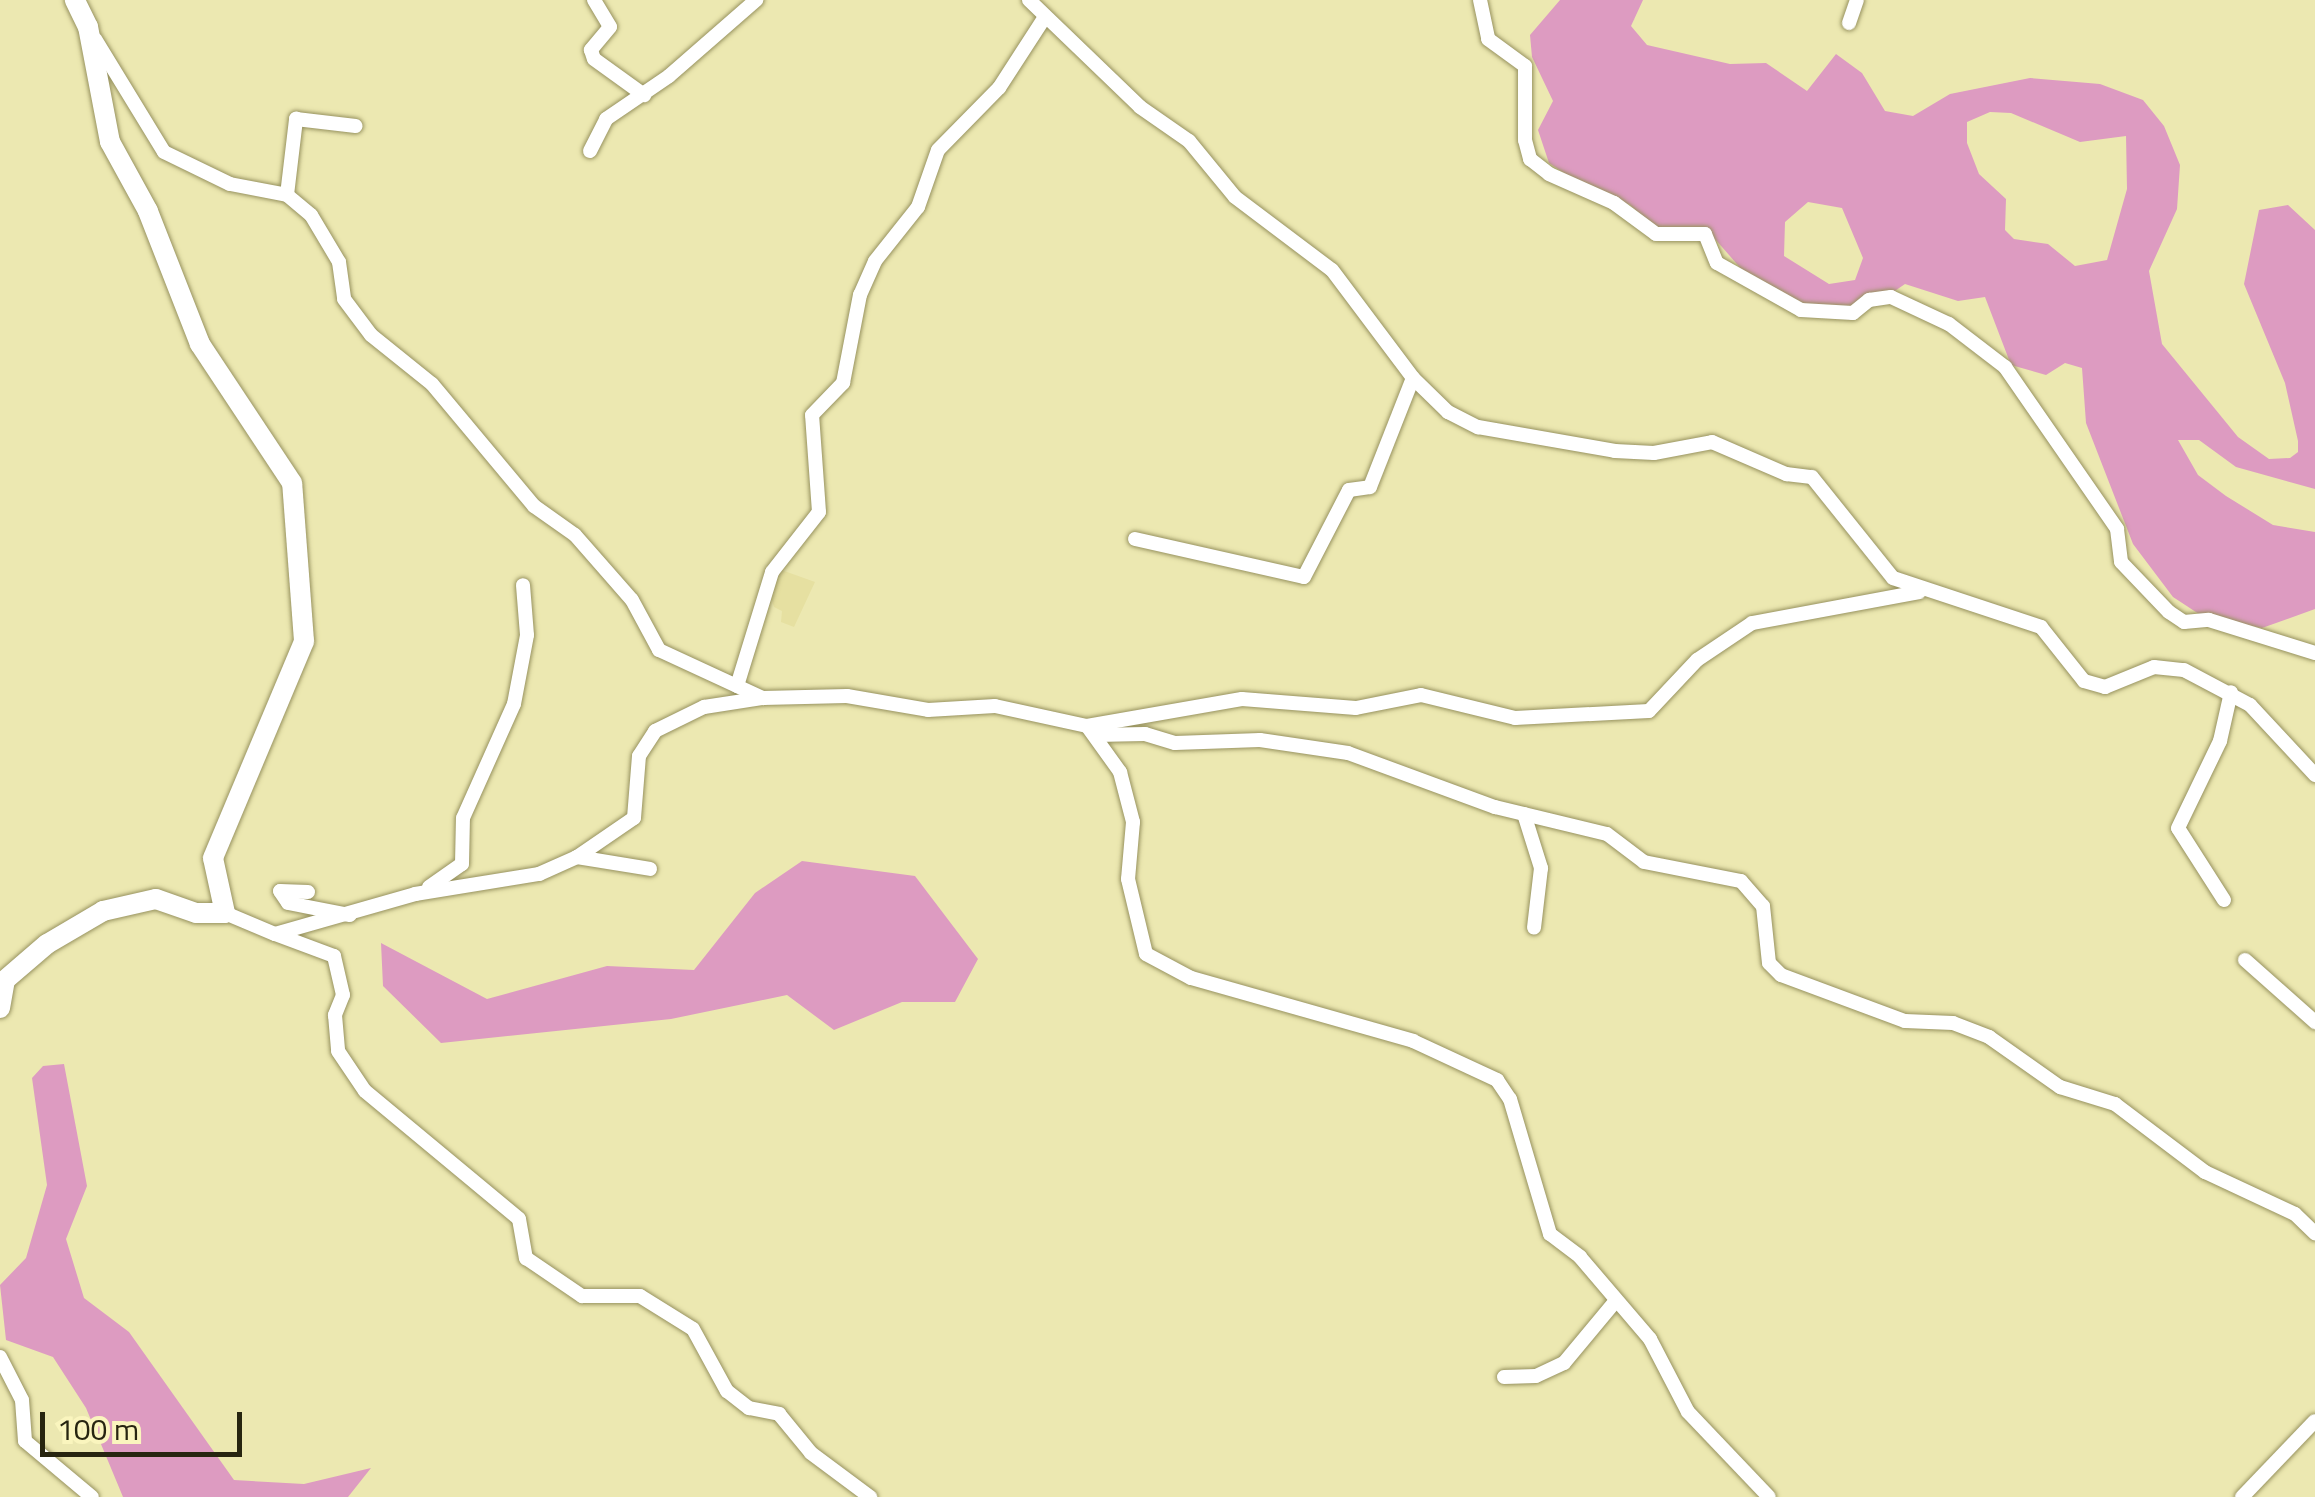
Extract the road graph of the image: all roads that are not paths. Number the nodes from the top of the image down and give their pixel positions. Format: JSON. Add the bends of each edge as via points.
{"nodes":[{"id":1,"x":75,"y":0,"type":"edge"},
{"id":2,"x":594,"y":0,"type":"edge"},
{"id":3,"x":756,"y":0,"type":"edge"},
{"id":4,"x":1029,"y":0,"type":"edge"},
{"id":5,"x":1480,"y":0,"type":"edge"},
{"id":6,"x":1856,"y":0,"type":"edge"},
{"id":7,"x":1045,"y":17,"type":"junction"},
{"id":8,"x":1849,"y":23,"type":"dead end"},
{"id":9,"x":88,"y":27,"type":"junction"},
{"id":10,"x":644,"y":96,"type":"junction"},
{"id":11,"x":356,"y":126,"type":"dead end"},
{"id":12,"x":590,"y":151,"type":"dead end"},
{"id":13,"x":287,"y":195,"type":"junction"},
{"id":14,"x":1413,"y":378,"type":"junction"},
{"id":15,"x":1135,"y":539,"type":"dead end"},
{"id":16,"x":523,"y":586,"type":"dead end"},
{"id":17,"x":1922,"y":591,"type":"junction"},
{"id":18,"x":2315,"y":653,"type":"edge"},
{"id":19,"x":737,"y":686,"type":"junction"},
{"id":20,"x":2231,"y":692,"type":"junction"},
{"id":21,"x":763,"y":698,"type":"junction"},
{"id":22,"x":1091,"y":730,"type":"junction"},
{"id":23,"x":2315,"y":775,"type":"edge"},
{"id":24,"x":1524,"y":814,"type":"junction"},
{"id":25,"x":578,"y":857,"type":"junction"},
{"id":26,"x":650,"y":869,"type":"dead end"},
{"id":27,"x":308,"y":892,"type":"dead end"},
{"id":28,"x":415,"y":894,"type":"junction"},
{"id":29,"x":2224,"y":900,"type":"dead end"},
{"id":30,"x":225,"y":914,"type":"junction"},
{"id":31,"x":350,"y":916,"type":"junction"},
{"id":32,"x":1534,"y":928,"type":"dead end"},
{"id":33,"x":275,"y":934,"type":"junction"},
{"id":34,"x":2245,"y":960,"type":"dead end"},
{"id":35,"x":0,"y":1008,"type":"edge"},
{"id":36,"x":2315,"y":1022,"type":"edge"},
{"id":37,"x":2315,"y":1233,"type":"edge"},
{"id":38,"x":1614,"y":1303,"type":"junction"},
{"id":39,"x":0,"y":1357,"type":"edge"},
{"id":40,"x":1504,"y":1376,"type":"dead end"},
{"id":41,"x":2315,"y":1420,"type":"edge"},
{"id":42,"x":92,"y":1497,"type":"edge"},
{"id":43,"x":870,"y":1497,"type":"edge"},
{"id":44,"x":1770,"y":1497,"type":"edge"},
{"id":45,"x":2242,"y":1497,"type":"edge"}],
"edges":[{"from":1,"to":9,"type":"street"},
{"from":2,"to":10,"type":"street","via":[[610,27],[592,50],[594,59]]},
{"from":3,"to":10,"type":"street"},
{"from":4,"to":7,"type":"street"},
{"from":5,"to":18,"type":"street","via":[[1488,39],[1525,66],[1525,140],[1530,159],[1548,174],[1614,203],[1656,234],[1704,234],[1717,262],[1801,310],[1853,313],[1870,300],[1891,297],[1949,324],[2005,367],[2117,529],[2121,562],[2169,612],[2184,622],[2209,620]]},
{"from":6,"to":8,"type":"street"},
{"from":7,"to":14,"type":"street","via":[[1140,107],[1188,141],[1235,197],[1332,270]]},
{"from":7,"to":19,"type":"street","via":[[999,88],[938,150],[918,207],[875,262],[860,295],[843,383],[812,414],[819,512],[772,572]]},
{"from":9,"to":13,"type":"street","via":[[164,152],[230,184]]},
{"from":9,"to":30,"type":"street","via":[[110,142],[148,210],[200,344],[292,483],[304,640],[213,858]]},
{"from":10,"to":12,"type":"street","via":[[606,119]]},
{"from":11,"to":13,"type":"street","via":[[296,118]]},
{"from":13,"to":19,"type":"street","via":[[327,236],[344,299],[370,335],[432,384],[534,506],[575,534],[632,600],[660,650]]},
{"from":14,"to":15,"type":"street","via":[[1370,487],[1349,490],[1304,577]]},
{"from":14,"to":17,"type":"street","via":[[1448,412],[1478,427],[1616,451],[1712,442],[1786,474],[1812,477],[1893,578]]},
{"from":16,"to":28,"type":"street","via":[[528,634],[514,704],[463,818],[462,864]]},
{"from":17,"to":20,"type":"street","via":[[2041,627],[2084,681],[2105,687],[2168,664]]},
{"from":17,"to":22,"type":"street","via":[[1752,623],[1697,660],[1650,711],[1514,718],[1421,695],[1356,708],[1242,699]]},
{"from":19,"to":21,"type":"street"},
{"from":20,"to":23,"type":"street","via":[[2281,732]]},
{"from":20,"to":29,"type":"street","via":[[2220,741],[2178,828]]},
{"from":21,"to":22,"type":"street","via":[[847,696],[928,710],[995,706]]},
{"from":21,"to":25,"type":"street","via":[[704,707],[654,731],[640,756],[634,818]]},
{"from":22,"to":24,"type":"street","via":[[1175,743],[1260,740],[1348,753]]},
{"from":22,"to":38,"type":"street","via":[[1120,772],[1133,822],[1128,880],[1146,954],[1191,978],[1414,1041],[1497,1080],[1510,1098],[1550,1234],[1580,1257]]},
{"from":24,"to":32,"type":"street","via":[[1541,868]]},
{"from":24,"to":37,"type":"street","via":[[1607,834],[1644,862],[1741,881],[1763,906],[1769,963],[1782,975],[1905,1022],[1954,1023],[1989,1037],[2060,1087],[2115,1104],[2204,1172],[2295,1214]]},
{"from":25,"to":26,"type":"street"},
{"from":25,"to":28,"type":"street","via":[[538,874]]},
{"from":27,"to":31,"type":"street","via":[[280,890],[288,903]]},
{"from":28,"to":31,"type":"street"},
{"from":30,"to":33,"type":"street"},
{"from":30,"to":35,"type":"street","via":[[196,913],[156,899],[103,911],[46,944],[5,980]]},
{"from":31,"to":33,"type":"street"},
{"from":33,"to":43,"type":"street","via":[[334,956],[342,995],[335,1016],[338,1051],[365,1091],[519,1219],[526,1258],[582,1296],[640,1296],[693,1329],[727,1391],[749,1408],[779,1414],[811,1454]]},
{"from":34,"to":36,"type":"street"},
{"from":38,"to":40,"type":"street","via":[[1564,1363],[1536,1376]]},
{"from":38,"to":44,"type":"street","via":[[1650,1339],[1688,1412]]},
{"from":39,"to":42,"type":"street","via":[[22,1400],[25,1441]]},
{"from":41,"to":45,"type":"street"}]}
